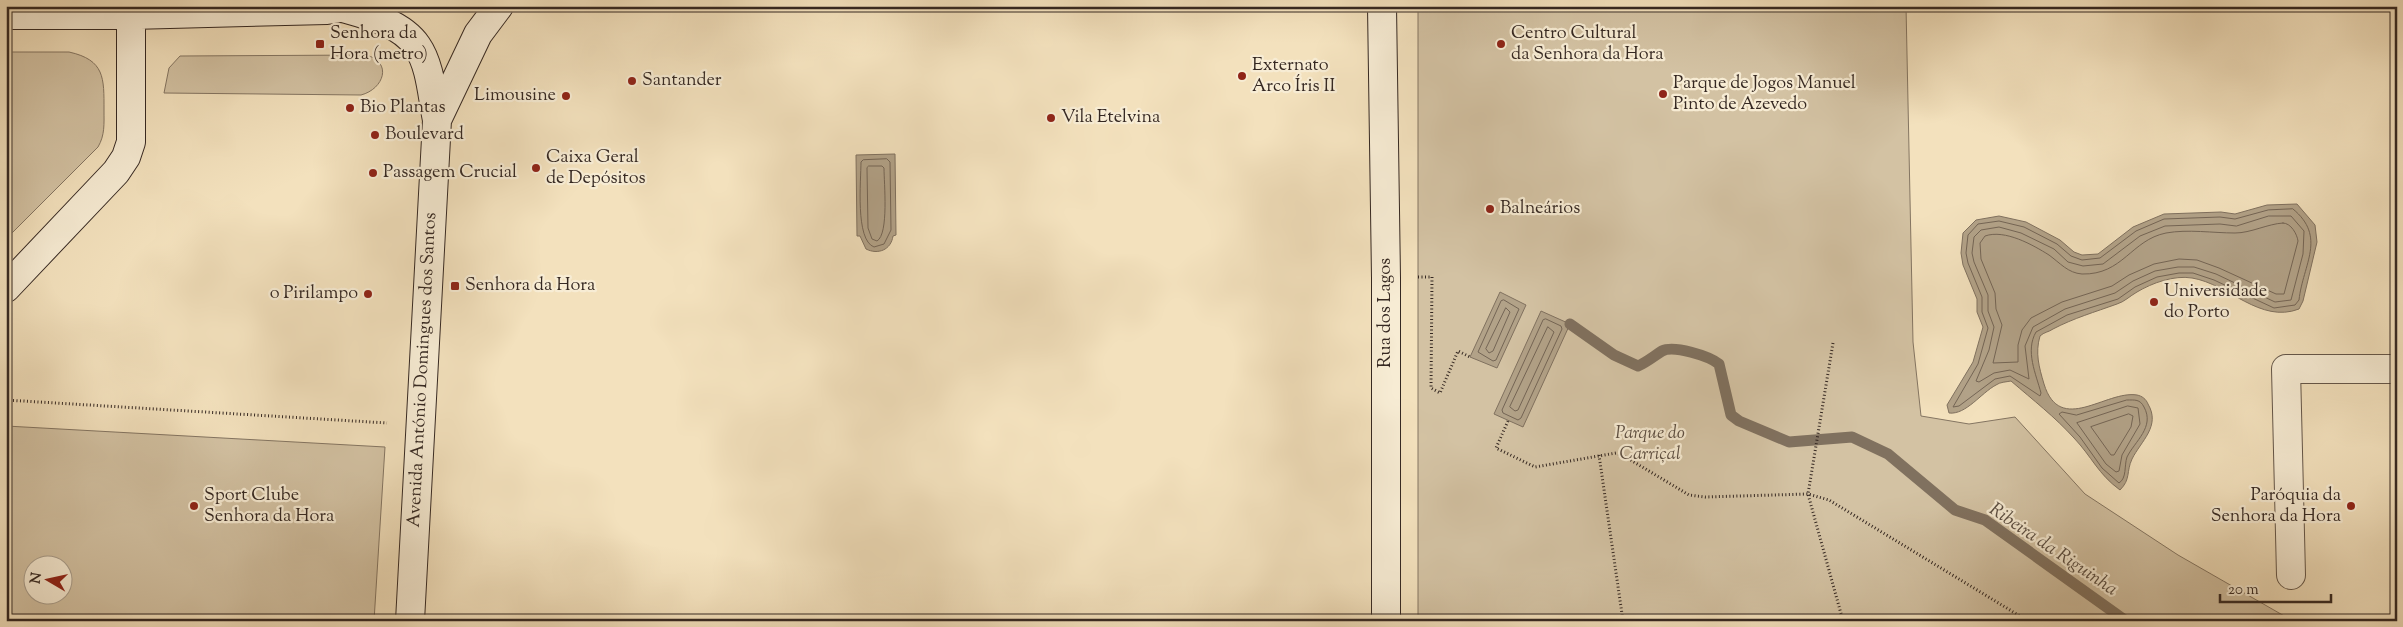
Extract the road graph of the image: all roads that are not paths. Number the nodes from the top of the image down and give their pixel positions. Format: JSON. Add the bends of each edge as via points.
{"nodes":[{"id":1,"x":499,"y":6,"type":"edge"},
{"id":2,"x":1382,"y":6,"type":"edge"},
{"id":3,"x":348,"y":7,"type":"edge"},
{"id":4,"x":131,"y":15,"type":"junction"},
{"id":5,"x":6,"y":16,"type":"edge"},
{"id":6,"x":437,"y":120,"type":"junction"},
{"id":7,"x":6,"y":288,"type":"edge"},
{"id":8,"x":2397,"y":369,"type":"edge"},
{"id":9,"x":2292,"y":575,"type":"dead end"},
{"id":10,"x":410,"y":621,"type":"edge"},
{"id":11,"x":1386,"y":621,"type":"edge"}],
"edges":[{"from":1,"to":6,"type":"street","via":[[478,34]]},
{"from":2,"to":11,"type":"street","name":"Rua dos Lagos"},
{"from":3,"to":4,"type":"street"},
{"from":3,"to":6,"type":"street","via":[[384,21],[417,46],[426,69]]},
{"from":4,"to":5,"type":"street"},
{"from":4,"to":7,"type":"street","via":[[131,142],[126,157],[116,172]]},
{"from":6,"to":10,"type":"street","name":"Avenida António Domingues dos Santos"},
{"from":8,"to":9,"type":"street","via":[[2286,368]]}]}
